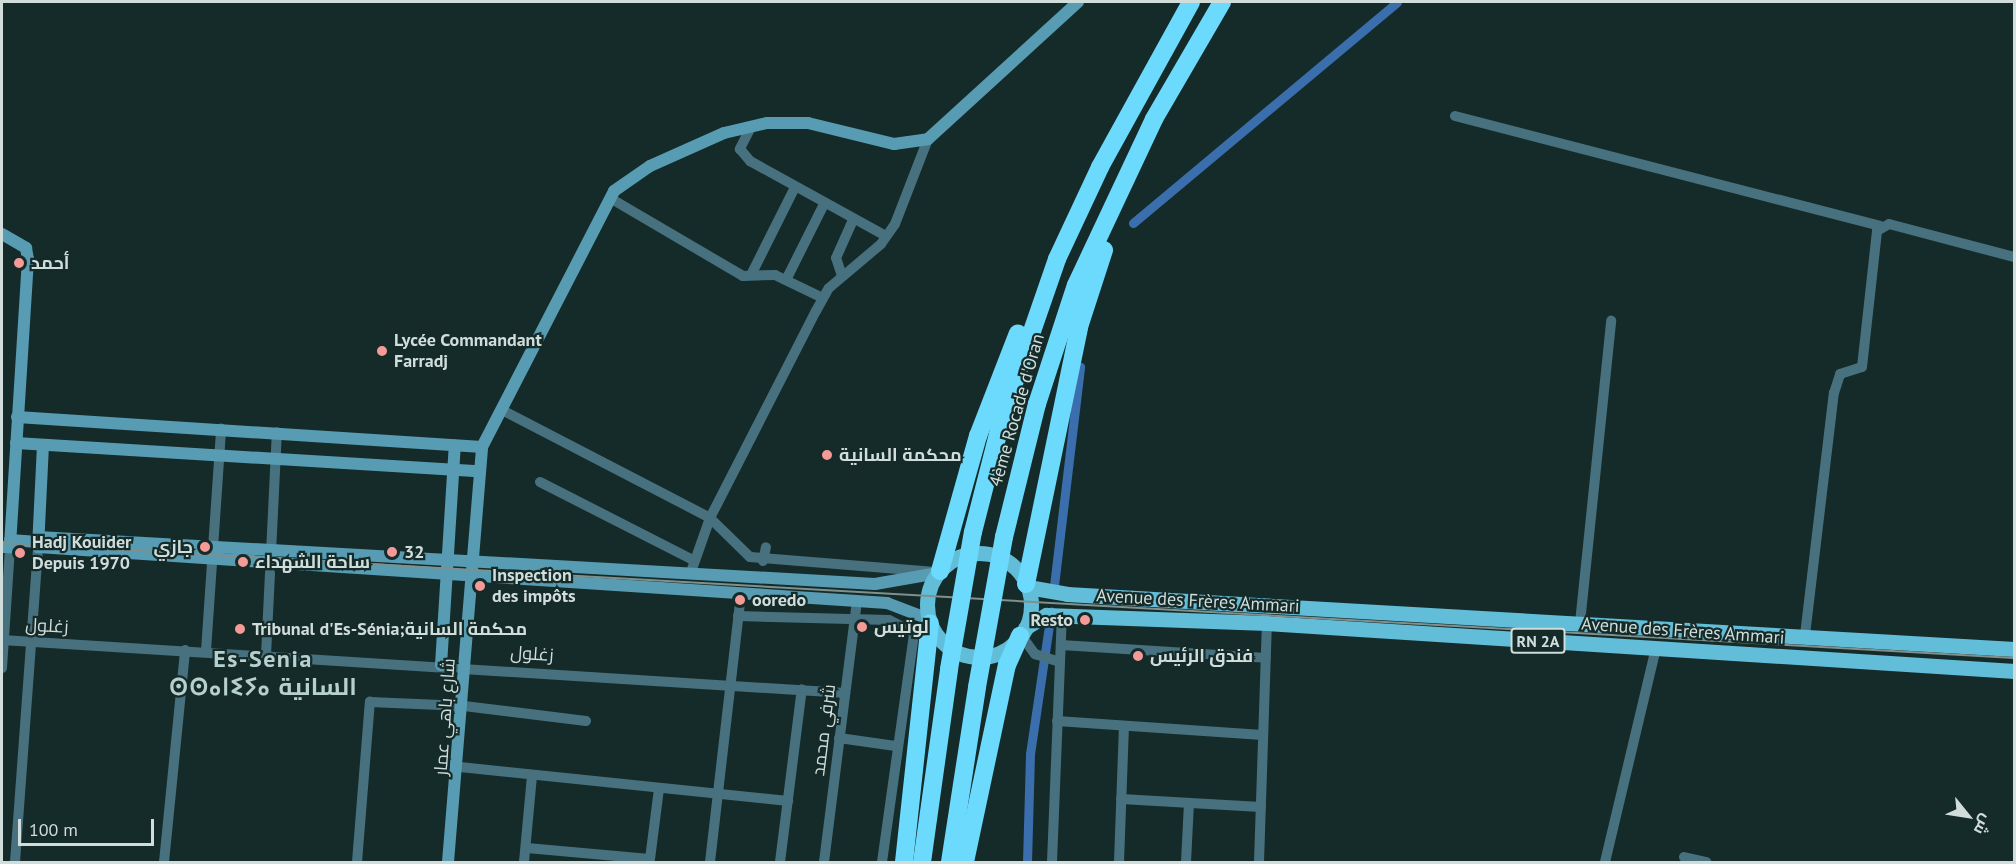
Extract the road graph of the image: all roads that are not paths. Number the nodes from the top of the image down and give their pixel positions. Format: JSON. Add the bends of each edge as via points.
{"nodes":[{"id":1,"x":1078,"y":2,"type":"edge"},
{"id":2,"x":1191,"y":2,"type":"edge"},
{"id":3,"x":1222,"y":2,"type":"edge"},
{"id":4,"x":1455,"y":116,"type":"dead end"},
{"id":5,"x":1154,"y":119,"type":"junction"},
{"id":6,"x":751,"y":127,"type":"junction"},
{"id":7,"x":724,"y":133,"type":"junction"},
{"id":8,"x":928,"y":139,"type":"junction"},
{"id":9,"x":740,"y":149,"type":"junction"},
{"id":10,"x":1100,"y":167,"type":"junction"},
{"id":11,"x":795,"y":187,"type":"junction"},
{"id":12,"x":610,"y":198,"type":"junction"},
{"id":13,"x":824,"y":204,"type":"junction"},
{"id":14,"x":853,"y":220,"type":"junction"},
{"id":15,"x":1880,"y":226,"type":"junction"},
{"id":16,"x":2,"y":234,"type":"edge"},
{"id":17,"x":886,"y":236,"type":"junction"},
{"id":18,"x":2014,"y":256,"type":"edge"},
{"id":19,"x":751,"y":275,"type":"junction"},
{"id":20,"x":842,"y":276,"type":"junction"},
{"id":21,"x":786,"y":280,"type":"junction"},
{"id":22,"x":823,"y":298,"type":"junction"},
{"id":23,"x":1611,"y":321,"type":"dead end"},
{"id":24,"x":502,"y":410,"type":"junction"},
{"id":25,"x":17,"y":417,"type":"junction"},
{"id":26,"x":221,"y":429,"type":"junction"},
{"id":27,"x":277,"y":432,"type":"junction"},
{"id":28,"x":16,"y":443,"type":"junction"},
{"id":29,"x":43,"y":445,"type":"junction"},
{"id":30,"x":455,"y":445,"type":"junction"},
{"id":31,"x":482,"y":447,"type":"junction"},
{"id":32,"x":220,"y":454,"type":"junction"},
{"id":33,"x":276,"y":459,"type":"junction"},
{"id":34,"x":453,"y":469,"type":"junction"},
{"id":35,"x":478,"y":471,"type":"junction"},
{"id":36,"x":540,"y":482,"type":"dead end"},
{"id":37,"x":710,"y":518,"type":"junction"},
{"id":38,"x":7,"y":540,"type":"edge"},
{"id":39,"x":38,"y":542,"type":"junction"},
{"id":40,"x":766,"y":546,"type":"dead end"},
{"id":41,"x":214,"y":553,"type":"junction"},
{"id":42,"x":269,"y":556,"type":"junction"},
{"id":43,"x":471,"y":560,"type":"junction"},
{"id":44,"x":763,"y":561,"type":"junction"},
{"id":45,"x":446,"y":565,"type":"junction"},
{"id":46,"x":692,"y":566,"type":"junction"},
{"id":47,"x":939,"y":572,"type":"junction"},
{"id":48,"x":471,"y":574,"type":"junction"},
{"id":49,"x":1027,"y":585,"type":"junction"},
{"id":50,"x":741,"y":595,"type":"junction"},
{"id":51,"x":857,"y":601,"type":"junction"},
{"id":52,"x":1054,"y":615,"type":"junction"},
{"id":53,"x":738,"y":616,"type":"junction"},
{"id":54,"x":855,"y":618,"type":"junction"},
{"id":55,"x":930,"y":621,"type":"junction"},
{"id":56,"x":1580,"y":622,"type":"junction"},
{"id":57,"x":1267,"y":623,"type":"junction"},
{"id":58,"x":914,"y":633,"type":"junction"},
{"id":59,"x":1022,"y":633,"type":"junction"},
{"id":60,"x":1805,"y":635,"type":"junction"},
{"id":61,"x":2,"y":640,"type":"edge"},
{"id":62,"x":31,"y":642,"type":"junction"},
{"id":63,"x":1061,"y":645,"type":"junction"},
{"id":64,"x":1656,"y":648,"type":"junction"},
{"id":65,"x":2014,"y":649,"type":"edge"},
{"id":66,"x":185,"y":650,"type":"junction"},
{"id":67,"x":206,"y":651,"type":"junction"},
{"id":68,"x":266,"y":655,"type":"junction"},
{"id":69,"x":1266,"y":658,"type":"junction"},
{"id":70,"x":1049,"y":659,"type":"junction"},
{"id":71,"x":441,"y":665,"type":"junction"},
{"id":72,"x":467,"y":666,"type":"junction"},
{"id":73,"x":2,"y":668,"type":"edge"},
{"id":74,"x":2014,"y":671,"type":"edge"},
{"id":75,"x":729,"y":683,"type":"junction"},
{"id":76,"x":802,"y":690,"type":"junction"},
{"id":77,"x":845,"y":693,"type":"junction"},
{"id":78,"x":464,"y":706,"type":"junction"},
{"id":79,"x":586,"y":721,"type":"dead end"},
{"id":80,"x":1058,"y":721,"type":"junction"},
{"id":81,"x":1124,"y":728,"type":"junction"},
{"id":82,"x":1263,"y":735,"type":"junction"},
{"id":83,"x":839,"y":738,"type":"junction"},
{"id":84,"x":895,"y":746,"type":"junction"},
{"id":85,"x":460,"y":767,"type":"junction"},
{"id":86,"x":532,"y":775,"type":"junction"},
{"id":87,"x":659,"y":789,"type":"junction"},
{"id":88,"x":717,"y":795,"type":"junction"},
{"id":89,"x":1122,"y":799,"type":"junction"},
{"id":90,"x":788,"y":801,"type":"junction"},
{"id":91,"x":1189,"y":803,"type":"junction"},
{"id":92,"x":1261,"y":807,"type":"junction"},
{"id":93,"x":527,"y":848,"type":"junction"},
{"id":94,"x":1684,"y":857,"type":"dead end"},
{"id":95,"x":15,"y":862,"type":"edge"},
{"id":96,"x":164,"y":862,"type":"edge"},
{"id":97,"x":357,"y":862,"type":"edge"},
{"id":98,"x":448,"y":862,"type":"edge"},
{"id":99,"x":524,"y":862,"type":"edge"},
{"id":100,"x":710,"y":862,"type":"edge"},
{"id":101,"x":780,"y":862,"type":"edge"},
{"id":102,"x":824,"y":862,"type":"edge"},
{"id":103,"x":882,"y":862,"type":"edge"},
{"id":104,"x":904,"y":862,"type":"edge"},
{"id":105,"x":922,"y":862,"type":"edge"},
{"id":106,"x":950,"y":862,"type":"edge"},
{"id":107,"x":965,"y":862,"type":"edge"},
{"id":108,"x":1052,"y":862,"type":"edge"},
{"id":109,"x":1119,"y":862,"type":"edge"},
{"id":110,"x":1186,"y":862,"type":"edge"},
{"id":111,"x":1259,"y":862,"type":"edge"},
{"id":112,"x":1605,"y":862,"type":"edge"},
{"id":113,"x":1706,"y":862,"type":"edge"}],
"edges":[{"from":1,"to":8,"type":"main road"},
{"from":2,"to":10,"type":"highway","name":"4ème Rocade d'Oran"},
{"from":3,"to":5,"type":"highway","name":"4ème Rocade d'Oran"},
{"from":4,"to":15,"type":"street"},
{"from":5,"to":49,"type":"highway","via":[[1090,287]]},
{"from":5,"to":106,"type":"highway","name":"4ème Rocade d'Oran","bridge":true,"via":[[1076,285],[1037,404],[1004,537]]},
{"from":6,"to":7,"type":"main road","name":"شارع باهي عمار"},
{"from":6,"to":8,"type":"main road","name":"شارع باهي عمار","via":[[797,123],[894,144]]},
{"from":6,"to":9,"type":"street"},
{"from":7,"to":9,"type":"street"},
{"from":7,"to":12,"type":"main road","name":"شارع باهي عمار","via":[[633,176]]},
{"from":8,"to":17,"type":"street","via":[[910,194]]},
{"from":9,"to":11,"type":"street","via":[[750,161]]},
{"from":10,"to":47,"type":"highway","via":[[1036,290],[1002,372]]},
{"from":10,"to":105,"type":"highway","name":"4ème Rocade d'Oran","bridge":true,"via":[[1031,328],[973,532]]},
{"from":11,"to":13,"type":"street"},
{"from":11,"to":19,"type":"street"},
{"from":12,"to":19,"type":"street"},
{"from":12,"to":24,"type":"main road","name":"شارع باهي عمار"},
{"from":13,"to":14,"type":"street"},
{"from":13,"to":21,"type":"street"},
{"from":14,"to":17,"type":"street"},
{"from":14,"to":20,"type":"street","via":[[836,258]]},
{"from":15,"to":18,"type":"street"},
{"from":15,"to":60,"type":"street","via":[[1862,367],[1840,375],[1834,393]]},
{"from":16,"to":25,"type":"main road","via":[[28,254]]},
{"from":17,"to":20,"type":"street"},
{"from":19,"to":21,"type":"street"},
{"from":20,"to":22,"type":"street"},
{"from":21,"to":22,"type":"street"},
{"from":22,"to":37,"type":"street"},
{"from":23,"to":56,"type":"street"},
{"from":24,"to":31,"type":"main road","name":"شارع باهي عمار"},
{"from":24,"to":37,"type":"street"},
{"from":25,"to":26,"type":"main road"},
{"from":25,"to":28,"type":"main road"},
{"from":26,"to":27,"type":"main road"},
{"from":26,"to":32,"type":"street"},
{"from":27,"to":30,"type":"main road"},
{"from":27,"to":33,"type":"street"},
{"from":28,"to":29,"type":"main road"},
{"from":28,"to":38,"type":"main road"},
{"from":29,"to":32,"type":"main road"},
{"from":29,"to":39,"type":"main road"},
{"from":30,"to":31,"type":"main road"},
{"from":30,"to":34,"type":"main road"},
{"from":31,"to":35,"type":"main road","name":"شارع باهي عمار"},
{"from":32,"to":33,"type":"main road"},
{"from":32,"to":41,"type":"street"},
{"from":33,"to":34,"type":"main road"},
{"from":33,"to":42,"type":"street"},
{"from":34,"to":35,"type":"main road"},
{"from":34,"to":45,"type":"main road"},
{"from":35,"to":43,"type":"main road","name":"شارع باهي عمار"},
{"from":36,"to":46,"type":"street"},
{"from":37,"to":44,"type":"street","via":[[735,548]]},
{"from":37,"to":46,"type":"street"},
{"from":38,"to":39,"type":"main road"},
{"from":38,"to":61,"type":"street"},
{"from":39,"to":41,"type":"main road"},
{"from":39,"to":62,"type":"street"},
{"from":40,"to":44,"type":"street"},
{"from":41,"to":42,"type":"main road"},
{"from":41,"to":67,"type":"street"},
{"from":42,"to":45,"type":"main road"},
{"from":42,"to":68,"type":"street"},
{"from":43,"to":45,"type":"main road"},
{"from":43,"to":46,"type":"main road"},
{"from":43,"to":48,"type":"main road","name":"شارع باهي عمار"},
{"from":44,"to":47,"type":"street"},
{"from":45,"to":48,"type":"main road"},
{"from":45,"to":71,"type":"main road"},
{"from":46,"to":47,"type":"main road","via":[[875,584]]},
{"from":47,"to":49,"type":"main road","via":[[951,561],[979,553],[1008,561]]},
{"from":47,"to":55,"type":"main road","via":[[928,595]]},
{"from":48,"to":50,"type":"main road"},
{"from":48,"to":72,"type":"main road","name":"شارع باهي عمار"},
{"from":49,"to":56,"type":"main road","name":"Avenue des Frères Ammari","number":"RN 2A","via":[[1067,594]]},
{"from":49,"to":59,"type":"main road"},
{"from":50,"to":51,"type":"main road"},
{"from":50,"to":53,"type":"street"},
{"from":51,"to":54,"type":"street","name":"شرفي محمد"},
{"from":51,"to":55,"type":"main road","via":[[896,604]]},
{"from":52,"to":57,"type":"main road","name":"Avenue des Frères Ammari","number":"RN 2A"},
{"from":52,"to":59,"type":"main road"},
{"from":52,"to":63,"type":"street"},
{"from":53,"to":54,"type":"street"},
{"from":53,"to":75,"type":"street"},
{"from":54,"to":58,"type":"street","via":[[893,621]]},
{"from":54,"to":77,"type":"street","name":"شرفي محمد"},
{"from":55,"to":58,"type":"street"},
{"from":55,"to":59,"type":"main road","via":[[944,643],[977,657],[1001,652]]},
{"from":55,"to":104,"type":"highway"},
{"from":56,"to":60,"type":"main road","name":"Avenue des Frères Ammari","number":"RN 2A"},
{"from":57,"to":64,"type":"main road","name":"Avenue des Frères Ammari","number":"RN 2A"},
{"from":57,"to":69,"type":"street"},
{"from":58,"to":84,"type":"street"},
{"from":59,"to":70,"type":"street"},
{"from":59,"to":107,"type":"highway","via":[[1007,665]]},
{"from":60,"to":65,"type":"main road","name":"Avenue des Frères Ammari","number":"RN 2A"},
{"from":61,"to":62,"type":"street","name":"زغلول"},
{"from":61,"to":73,"type":"street"},
{"from":62,"to":66,"type":"street","name":"زغلول"},
{"from":62,"to":95,"type":"street"},
{"from":63,"to":69,"type":"street"},
{"from":63,"to":70,"type":"street"},
{"from":64,"to":74,"type":"main road","name":"Avenue des Frères Ammari","number":"RN 2A"},
{"from":64,"to":112,"type":"street"},
{"from":66,"to":67,"type":"street","name":"زغلول"},
{"from":66,"to":96,"type":"street"},
{"from":67,"to":68,"type":"street","name":"زغلول"},
{"from":68,"to":71,"type":"street","name":"زغلول"},
{"from":69,"to":82,"type":"street"},
{"from":70,"to":80,"type":"street"},
{"from":71,"to":72,"type":"street","name":"زغلول"},
{"from":72,"to":75,"type":"street","name":"زغلول"},
{"from":72,"to":78,"type":"main road","name":"شارع باهي عمار"},
{"from":75,"to":76,"type":"street","name":"زغلول"},
{"from":75,"to":88,"type":"street"},
{"from":76,"to":77,"type":"street","name":"زغلول"},
{"from":76,"to":90,"type":"street"},
{"from":77,"to":83,"type":"street","name":"شرفي محمد"},
{"from":78,"to":79,"type":"street"},
{"from":78,"to":85,"type":"main road","name":"شارع باهي عمار"},
{"from":78,"to":97,"type":"street","via":[[370,702]]},
{"from":80,"to":81,"type":"street"},
{"from":80,"to":108,"type":"street"},
{"from":81,"to":82,"type":"street"},
{"from":81,"to":89,"type":"street"},
{"from":82,"to":92,"type":"street"},
{"from":83,"to":84,"type":"street"},
{"from":83,"to":102,"type":"street","name":"شرفي محمد"},
{"from":84,"to":103,"type":"street"},
{"from":85,"to":86,"type":"street"},
{"from":85,"to":98,"type":"main road","name":"شارع باهي عمار"},
{"from":86,"to":87,"type":"street"},
{"from":86,"to":93,"type":"street"},
{"from":87,"to":88,"type":"street"},
{"from":87,"to":93,"type":"street","via":[[650,859]]},
{"from":88,"to":90,"type":"street"},
{"from":88,"to":100,"type":"street"},
{"from":89,"to":91,"type":"street"},
{"from":89,"to":109,"type":"street"},
{"from":90,"to":101,"type":"street"},
{"from":91,"to":92,"type":"street"},
{"from":91,"to":110,"type":"street"},
{"from":92,"to":111,"type":"street"},
{"from":93,"to":99,"type":"street"},
{"from":94,"to":113,"type":"street"}]}
